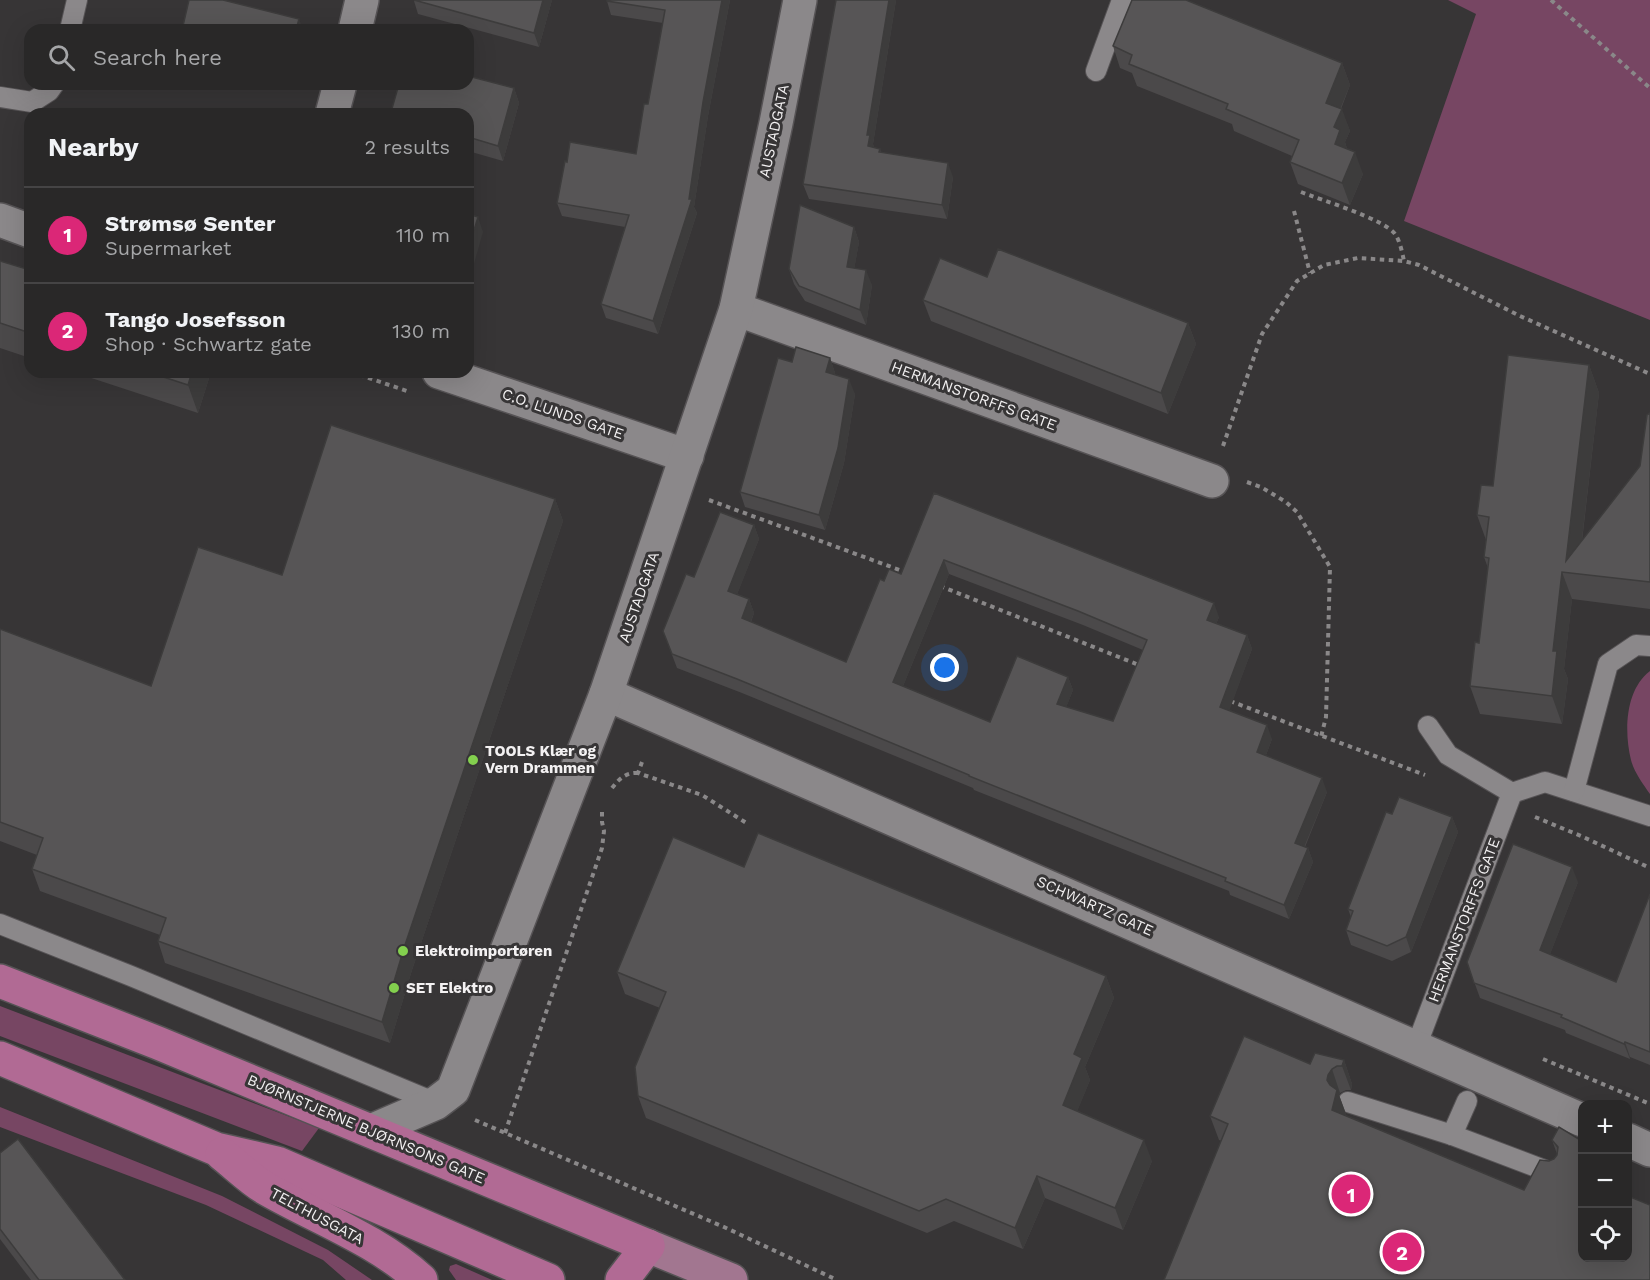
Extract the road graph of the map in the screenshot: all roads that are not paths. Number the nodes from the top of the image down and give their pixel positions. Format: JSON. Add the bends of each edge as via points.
{"nodes":[{"id":1,"x":77,"y":0,"type":"edge"},
{"id":2,"x":362,"y":0,"type":"edge"},
{"id":3,"x":800,"y":0,"type":"edge"},
{"id":4,"x":1122,"y":0,"type":"edge"},
{"id":5,"x":71,"y":24,"type":"edge"},
{"id":6,"x":356,"y":24,"type":"edge"},
{"id":7,"x":1096,"y":71,"type":"dead end"},
{"id":8,"x":50,"y":90,"type":"edge"},
{"id":9,"x":338,"y":90,"type":"edge"},
{"id":10,"x":0,"y":97,"type":"edge"},
{"id":11,"x":334,"y":108,"type":"edge"},
{"id":12,"x":0,"y":220,"type":"edge"},
{"id":13,"x":24,"y":229,"type":"edge"},
{"id":14,"x":736,"y":309,"type":"junction"},
{"id":15,"x":457,"y":378,"type":"edge"},
{"id":16,"x":687,"y":456,"type":"junction"},
{"id":17,"x":1225,"y":472,"type":"road end"},
{"id":18,"x":1650,"y":646,"type":"edge"},
{"id":19,"x":606,"y":693,"type":"junction"},
{"id":20,"x":1428,"y":726,"type":"dead end"},
{"id":21,"x":1574,"y":791,"type":"junction"},
{"id":22,"x":1512,"y":793,"type":"junction"},
{"id":23,"x":1650,"y":816,"type":"edge"},
{"id":24,"x":0,"y":924,"type":"edge"},
{"id":25,"x":0,"y":981,"type":"edge"},
{"id":26,"x":1416,"y":1047,"type":"junction"},
{"id":27,"x":0,"y":1058,"type":"edge"},
{"id":28,"x":1467,"y":1101,"type":"dead end"},
{"id":29,"x":1348,"y":1102,"type":"dead end"},
{"id":30,"x":436,"y":1103,"type":"junction"},
{"id":31,"x":1578,"y":1118,"type":"edge"},
{"id":32,"x":371,"y":1131,"type":"junction"},
{"id":33,"x":1452,"y":1135,"type":"junction"},
{"id":34,"x":1632,"y":1142,"type":"edge"},
{"id":35,"x":216,"y":1149,"type":"junction"},
{"id":36,"x":1650,"y":1150,"type":"edge"},
{"id":37,"x":1555,"y":1174,"type":"edge"},
{"id":38,"x":648,"y":1246,"type":"junction"},
{"id":39,"x":421,"y":1280,"type":"edge"},
{"id":40,"x":548,"y":1280,"type":"edge"},
{"id":41,"x":622,"y":1280,"type":"edge"},
{"id":42,"x":639,"y":1280,"type":"edge"},
{"id":43,"x":731,"y":1280,"type":"edge"}],
"edges":[{"from":1,"to":5,"type":"lane"},
{"from":2,"to":6,"type":"street"},
{"from":3,"to":14,"type":"street","name":"AUSTADGATA"},
{"from":4,"to":7,"type":"lane"},
{"from":8,"to":10,"type":"lane","via":[[32,102]]},
{"from":9,"to":11,"type":"street"},
{"from":12,"to":13,"type":"street"},
{"from":14,"to":16,"type":"street","name":"AUSTADGATA"},
{"from":14,"to":17,"type":"street","name":"HERMANSTORFFS GATE"},
{"from":15,"to":16,"type":"street","name":"C.O. LUNDS GATE"},
{"from":16,"to":19,"type":"street","name":"AUSTADGATA"},
{"from":18,"to":21,"type":"lane","via":[[1636,645],[1608,664]]},
{"from":19,"to":26,"type":"street","name":"SCHWARTZ GATE"},
{"from":19,"to":30,"type":"street","name":"AUSTADGATA","via":[[453,1090]]},
{"from":20,"to":22,"type":"lane","via":[[1448,755]]},
{"from":21,"to":22,"type":"lane","via":[[1545,782]]},
{"from":21,"to":23,"type":"lane"},
{"from":22,"to":26,"type":"lane","name":"HERMANSTORFFS GATE"},
{"from":24,"to":30,"type":"lane"},
{"from":25,"to":32,"type":"highway","name":"BJØRNSTJERNE BJØRNSONS GATE"},
{"from":26,"to":31,"type":"street","name":"SCHWARTZ GATE"},
{"from":27,"to":35,"type":"highway"},
{"from":28,"to":33,"type":"lane"},
{"from":29,"to":33,"type":"lane"},
{"from":30,"to":32,"type":"street","name":"AUSTADGATA"},
{"from":32,"to":38,"type":"highway","name":"BJØRNSTJERNE BJØRNSONS GATE"},
{"from":33,"to":37,"type":"lane"},
{"from":34,"to":36,"type":"street"},
{"from":35,"to":39,"type":"highway","name":"TELTHUSGATA","via":[[263,1187],[373,1245]]},
{"from":35,"to":40,"type":"highway","via":[[277,1163]]},
{"from":38,"to":41,"type":"highway"},
{"from":38,"to":42,"type":"highway"},
{"from":38,"to":43,"type":"main road","name":"BJØRNSTJERNE BJØRNSONS GATE"}]}
